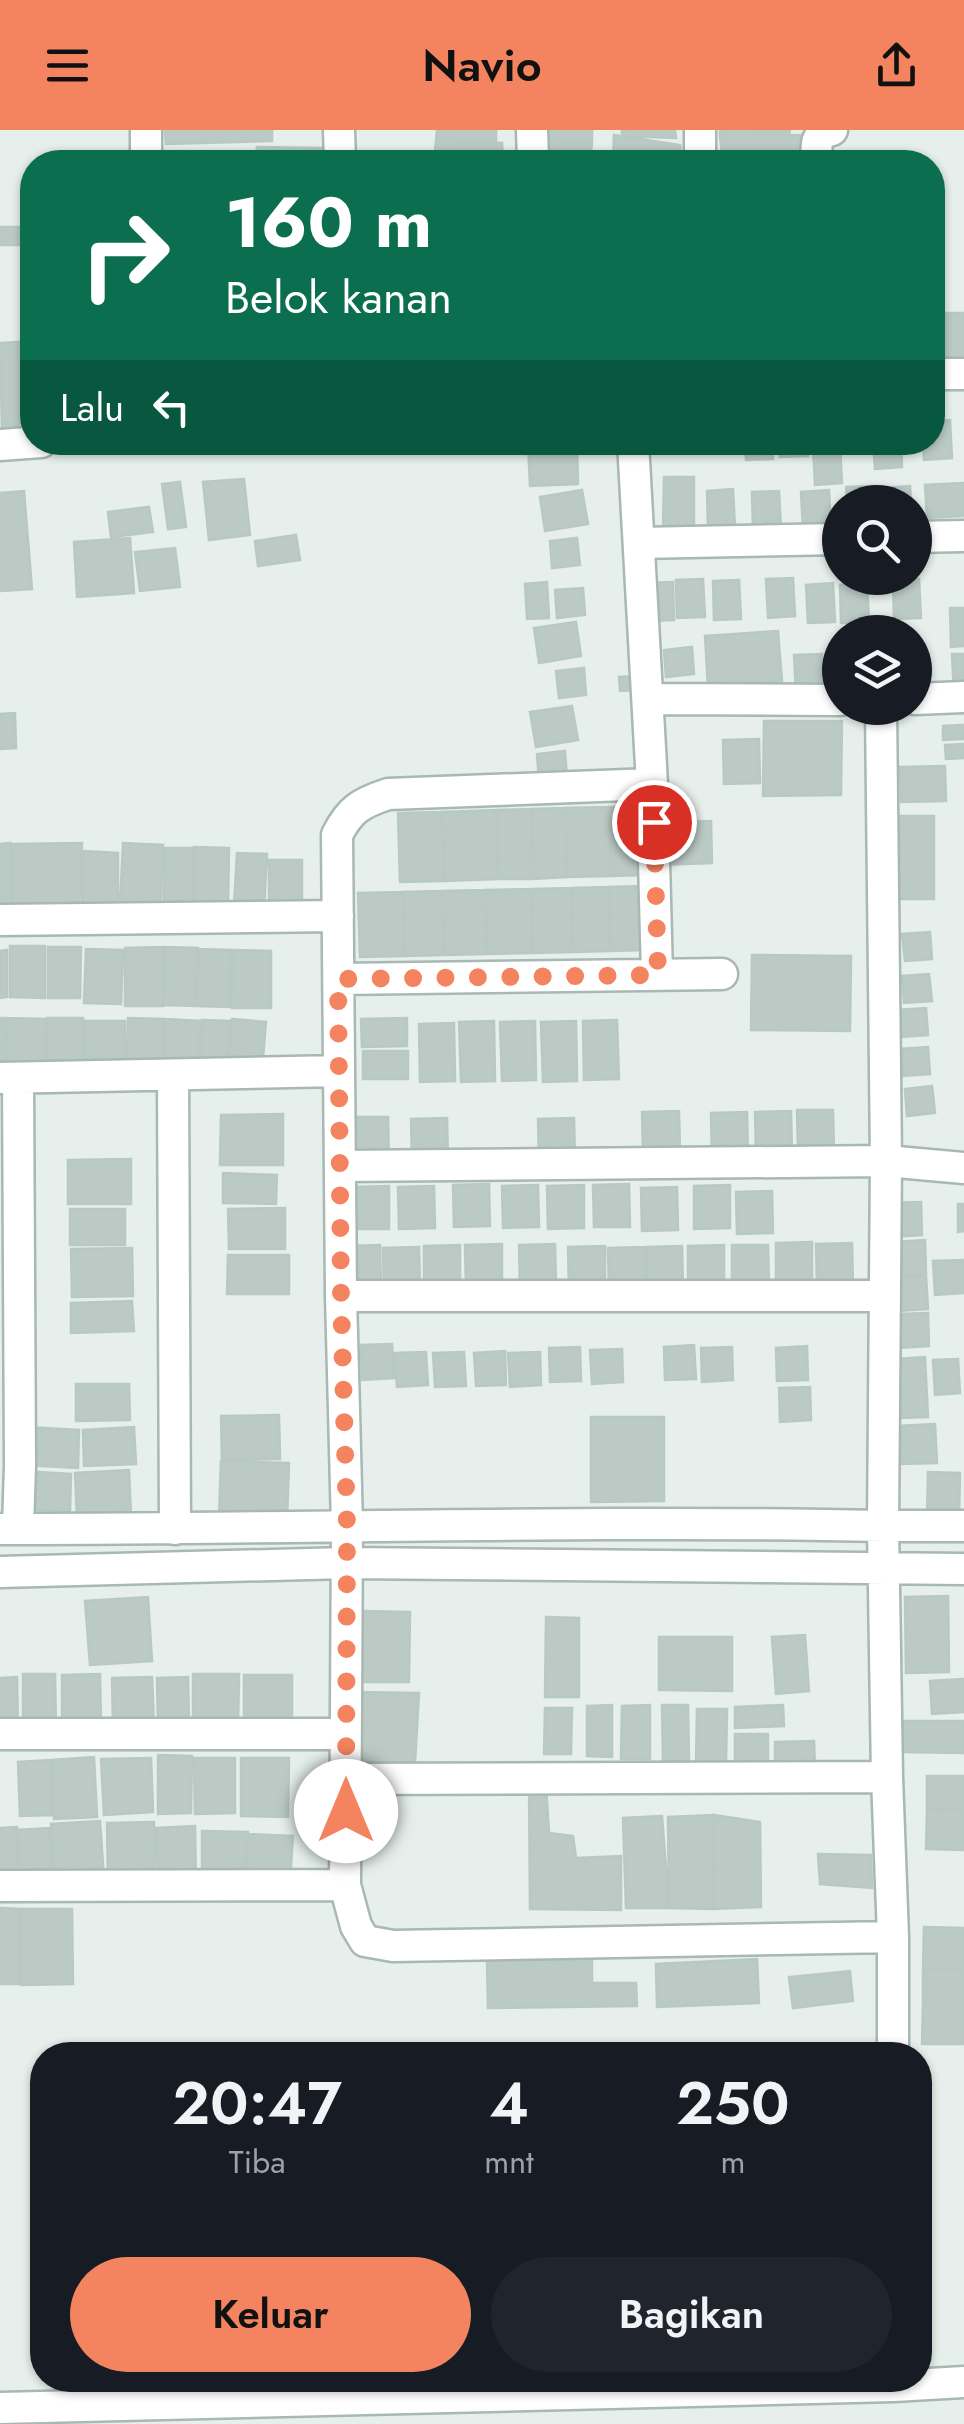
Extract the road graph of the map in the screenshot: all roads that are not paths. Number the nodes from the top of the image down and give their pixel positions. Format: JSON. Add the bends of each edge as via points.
{"nodes":[{"id":1,"x":832,"y":130,"type":"edge"},
{"id":2,"x":816,"y":150,"type":"edge"},
{"id":3,"x":634,"y":455,"type":"edge"},
{"id":4,"x":964,"y":536,"type":"edge"},
{"id":5,"x":932,"y":537,"type":"edge"},
{"id":6,"x":822,"y":539,"type":"edge"},
{"id":7,"x":639,"y":543,"type":"junction"},
{"id":8,"x":964,"y":697,"type":"edge"},
{"id":9,"x":932,"y":698,"type":"edge"},
{"id":10,"x":648,"y":700,"type":"junction"},
{"id":11,"x":822,"y":700,"type":"edge"},
{"id":12,"x":881,"y":725,"type":"edge"},
{"id":13,"x":652,"y":784,"type":"junction"},
{"id":14,"x":338,"y":916,"type":"junction"},
{"id":15,"x":0,"y":920,"type":"edge"},
{"id":16,"x":722,"y":974,"type":"dead end"},
{"id":17,"x":658,"y":975,"type":"junction"},
{"id":18,"x":338,"y":979,"type":"junction"},
{"id":19,"x":340,"y":1072,"type":"junction"},
{"id":20,"x":173,"y":1075,"type":"junction"},
{"id":21,"x":9,"y":1078,"type":"edge"},
{"id":22,"x":886,"y":1161,"type":"junction"},
{"id":23,"x":340,"y":1166,"type":"junction"},
{"id":24,"x":964,"y":1168,"type":"edge"},
{"id":25,"x":341,"y":1296,"type":"junction"},
{"id":26,"x":884,"y":1296,"type":"junction"},
{"id":27,"x":715,"y":1523,"type":"junction"},
{"id":28,"x":347,"y":1526,"type":"junction"},
{"id":29,"x":883,"y":1526,"type":"junction"},
{"id":30,"x":964,"y":1526,"type":"edge"},
{"id":31,"x":9,"y":1528,"type":"edge"},
{"id":32,"x":175,"y":1529,"type":"junction"},
{"id":33,"x":346,"y":1563,"type":"junction"},
{"id":34,"x":717,"y":1566,"type":"junction"},
{"id":35,"x":885,"y":1569,"type":"junction"},
{"id":36,"x":964,"y":1569,"type":"edge"},
{"id":37,"x":0,"y":1572,"type":"edge"},
{"id":38,"x":0,"y":1734,"type":"edge"},
{"id":39,"x":346,"y":1734,"type":"junction"},
{"id":40,"x":886,"y":1777,"type":"junction"},
{"id":41,"x":346,"y":1779,"type":"junction"},
{"id":42,"x":345,"y":1885,"type":"junction"},
{"id":43,"x":0,"y":1886,"type":"edge"},
{"id":44,"x":894,"y":1937,"type":"junction"},
{"id":45,"x":893,"y":2042,"type":"edge"},
{"id":46,"x":932,"y":2382,"type":"edge"},
{"id":47,"x":964,"y":2382,"type":"edge"},
{"id":48,"x":572,"y":2392,"type":"edge"},
{"id":49,"x":0,"y":2408,"type":"edge"}],
"edges":[{"from":1,"to":2,"type":"street","via":[[822,132]]},
{"from":3,"to":7,"type":"street"},
{"from":4,"to":5,"type":"street"},
{"from":6,"to":7,"type":"street"},
{"from":7,"to":10,"type":"street"},
{"from":8,"to":9,"type":"street"},
{"from":10,"to":11,"type":"street"},
{"from":10,"to":13,"type":"street"},
{"from":12,"to":22,"type":"street"},
{"from":13,"to":14,"type":"street","via":[[388,794],[362,803],[337,835]]},
{"from":13,"to":17,"type":"street"},
{"from":14,"to":15,"type":"street"},
{"from":14,"to":18,"type":"street"},
{"from":16,"to":17,"type":"street"},
{"from":17,"to":18,"type":"street"},
{"from":18,"to":19,"type":"street"},
{"from":19,"to":20,"type":"street"},
{"from":19,"to":23,"type":"street"},
{"from":20,"to":21,"type":"street"},
{"from":20,"to":32,"type":"street"},
{"from":21,"to":31,"type":"street","via":[[20,1465]]},
{"from":22,"to":23,"type":"street"},
{"from":22,"to":24,"type":"street"},
{"from":22,"to":26,"type":"street"},
{"from":23,"to":25,"type":"street"},
{"from":25,"to":26,"type":"street"},
{"from":25,"to":28,"type":"street"},
{"from":26,"to":29,"type":"street"},
{"from":27,"to":28,"type":"street"},
{"from":27,"to":29,"type":"street"},
{"from":27,"to":34,"type":"street"},
{"from":28,"to":32,"type":"street"},
{"from":28,"to":33,"type":"street"},
{"from":29,"to":30,"type":"street"},
{"from":29,"to":35,"type":"street"},
{"from":31,"to":32,"type":"street"},
{"from":33,"to":34,"type":"street"},
{"from":33,"to":37,"type":"street"},
{"from":33,"to":39,"type":"street"},
{"from":34,"to":35,"type":"street"},
{"from":35,"to":36,"type":"street"},
{"from":35,"to":40,"type":"street"},
{"from":38,"to":39,"type":"street"},
{"from":39,"to":41,"type":"street"},
{"from":40,"to":41,"type":"street"},
{"from":40,"to":44,"type":"street"},
{"from":41,"to":42,"type":"street"},
{"from":42,"to":43,"type":"street"},
{"from":42,"to":44,"type":"street","via":[[365,1941],[393,1946]]},
{"from":44,"to":45,"type":"street"},
{"from":46,"to":47,"type":"street"},
{"from":48,"to":49,"type":"street"}]}
